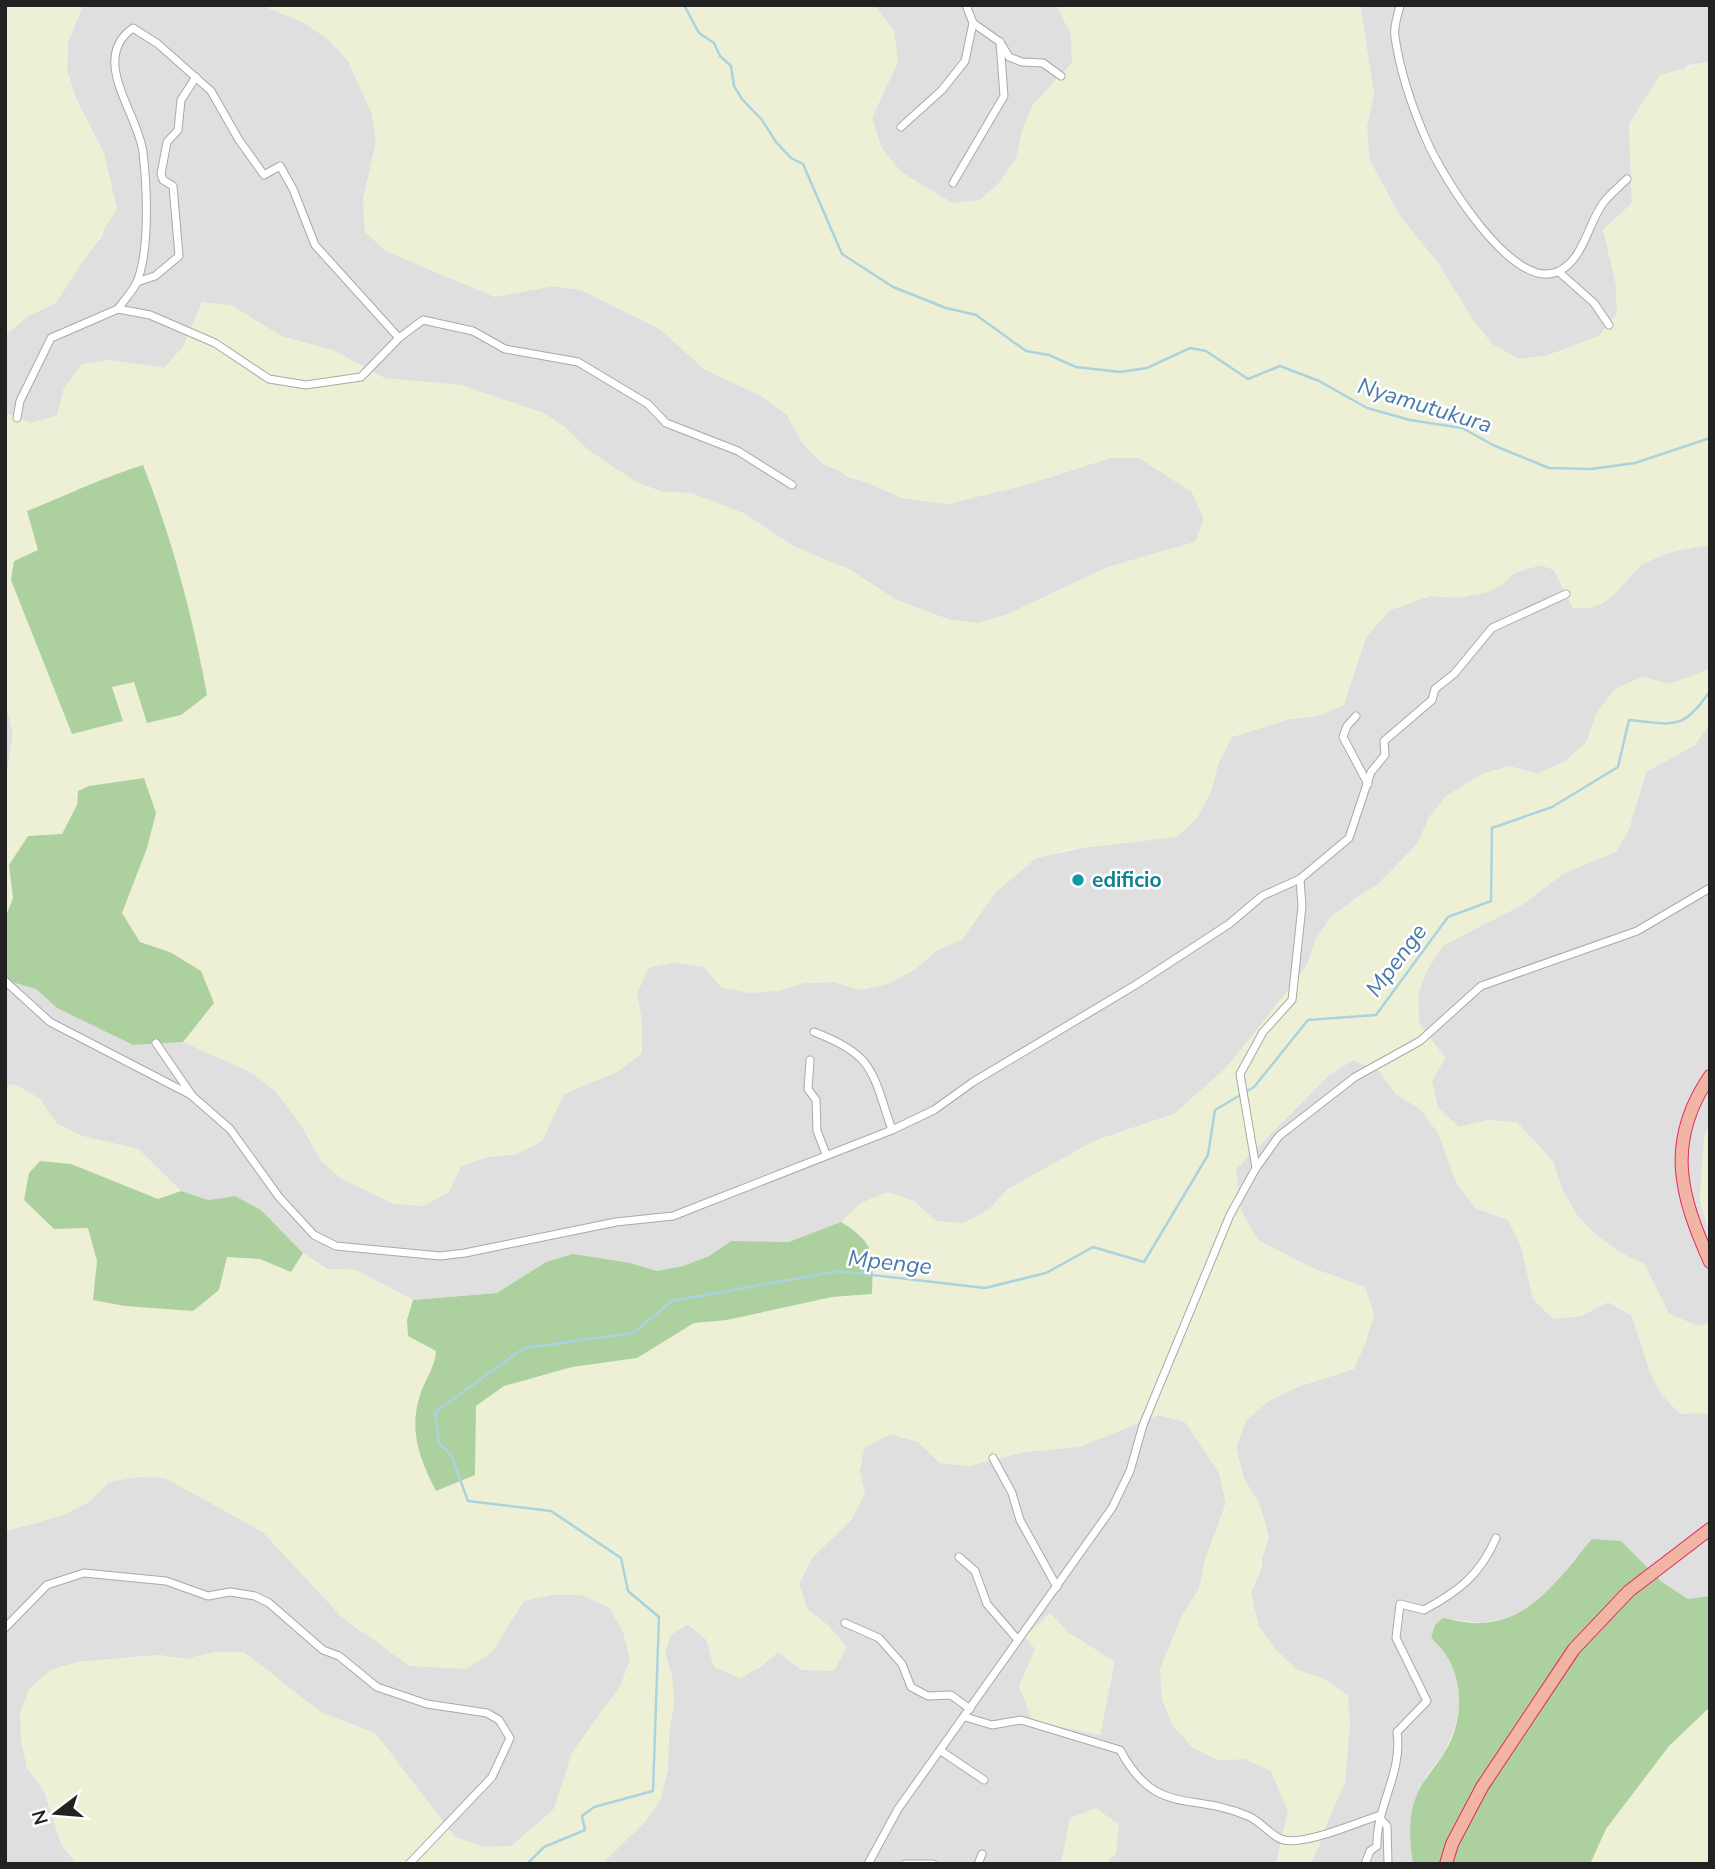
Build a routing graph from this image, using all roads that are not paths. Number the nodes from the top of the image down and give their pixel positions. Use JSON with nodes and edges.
{"nodes":[{"id":1,"x":966,"y":5,"type":"edge"},
{"id":2,"x":1400,"y":5,"type":"edge"},
{"id":3,"x":972,"y":23,"type":"junction"},
{"id":4,"x":1000,"y":42,"type":"junction"},
{"id":5,"x":1061,"y":76,"type":"dead end"},
{"id":6,"x":196,"y":77,"type":"junction"},
{"id":7,"x":901,"y":127,"type":"dead end"},
{"id":8,"x":1627,"y":179,"type":"dead end"},
{"id":9,"x":953,"y":183,"type":"dead end"},
{"id":10,"x":1559,"y":272,"type":"junction"},
{"id":11,"x":137,"y":282,"type":"junction"},
{"id":12,"x":118,"y":309,"type":"junction"},
{"id":13,"x":1609,"y":325,"type":"dead end"},
{"id":14,"x":399,"y":338,"type":"junction"},
{"id":15,"x":18,"y":418,"type":"dead end"},
{"id":16,"x":792,"y":485,"type":"dead end"},
{"id":17,"x":1566,"y":594,"type":"dead end"},
{"id":18,"x":1356,"y":716,"type":"dead end"},
{"id":19,"x":1369,"y":785,"type":"junction"},
{"id":20,"x":1300,"y":878,"type":"junction"},
{"id":21,"x":1710,"y":888,"type":"edge"},
{"id":22,"x":5,"y":981,"type":"edge"},
{"id":23,"x":814,"y":1032,"type":"dead end"},
{"id":24,"x":156,"y":1042,"type":"dead end"},
{"id":25,"x":810,"y":1060,"type":"dead end"},
{"id":26,"x":1710,"y":1076,"type":"edge"},
{"id":27,"x":191,"y":1095,"type":"junction"},
{"id":28,"x":892,"y":1130,"type":"junction"},
{"id":29,"x":826,"y":1154,"type":"junction"},
{"id":30,"x":1256,"y":1168,"type":"junction"},
{"id":31,"x":1710,"y":1262,"type":"edge"},
{"id":32,"x":993,"y":1458,"type":"dead end"},
{"id":33,"x":1710,"y":1529,"type":"edge"},
{"id":34,"x":1496,"y":1538,"type":"dead end"},
{"id":35,"x":959,"y":1557,"type":"dead end"},
{"id":36,"x":1057,"y":1587,"type":"junction"},
{"id":37,"x":845,"y":1623,"type":"dead end"},
{"id":38,"x":5,"y":1628,"type":"edge"},
{"id":39,"x":1018,"y":1640,"type":"junction"},
{"id":40,"x":970,"y":1709,"type":"junction"},
{"id":41,"x":965,"y":1717,"type":"junction"},
{"id":42,"x":942,"y":1751,"type":"junction"},
{"id":43,"x":984,"y":1780,"type":"dead end"},
{"id":44,"x":1378,"y":1816,"type":"junction"},
{"id":45,"x":982,"y":1854,"type":"dead end"},
{"id":46,"x":869,"y":1863,"type":"edge"},
{"id":47,"x":409,"y":1864,"type":"edge"},
{"id":48,"x":905,"y":1864,"type":"edge"},
{"id":49,"x":933,"y":1864,"type":"edge"},
{"id":50,"x":978,"y":1864,"type":"edge"},
{"id":51,"x":1365,"y":1864,"type":"edge"},
{"id":52,"x":1388,"y":1864,"type":"edge"},
{"id":53,"x":1446,"y":1864,"type":"edge"}],
"edges":[{"from":1,"to":3,"type":"street"},
{"from":2,"to":10,"type":"street"},
{"from":3,"to":4,"type":"street"},
{"from":3,"to":7,"type":"street"},
{"from":4,"to":5,"type":"street"},
{"from":4,"to":9,"type":"street"},
{"from":6,"to":11,"type":"street"},
{"from":6,"to":11,"type":"street"},
{"from":6,"to":14,"type":"street"},
{"from":8,"to":10,"type":"street"},
{"from":10,"to":13,"type":"street"},
{"from":11,"to":12,"type":"street"},
{"from":12,"to":14,"type":"street"},
{"from":12,"to":15,"type":"street"},
{"from":14,"to":16,"type":"street"},
{"from":17,"to":19,"type":"street"},
{"from":18,"to":19,"type":"street"},
{"from":19,"to":20,"type":"street"},
{"from":20,"to":28,"type":"street"},
{"from":20,"to":30,"type":"street"},
{"from":21,"to":30,"type":"street"},
{"from":22,"to":27,"type":"street"},
{"from":23,"to":28,"type":"street"},
{"from":24,"to":27,"type":"street"},
{"from":25,"to":29,"type":"street"},
{"from":26,"to":31,"type":"highway"},
{"from":27,"to":29,"type":"street"},
{"from":28,"to":29,"type":"street"},
{"from":30,"to":36,"type":"street"},
{"from":32,"to":36,"type":"street"},
{"from":33,"to":53,"type":"highway"},
{"from":34,"to":44,"type":"street"},
{"from":35,"to":39,"type":"street"},
{"from":36,"to":39,"type":"street"},
{"from":37,"to":40,"type":"street"},
{"from":38,"to":47,"type":"street"},
{"from":39,"to":40,"type":"street"},
{"from":40,"to":41,"type":"street"},
{"from":41,"to":42,"type":"street"},
{"from":41,"to":44,"type":"street"},
{"from":42,"to":43,"type":"street"},
{"from":42,"to":46,"type":"street"},
{"from":44,"to":51,"type":"street"},
{"from":44,"to":52,"type":"street"},
{"from":45,"to":50,"type":"street"},
{"from":48,"to":49,"type":"street"}]}
